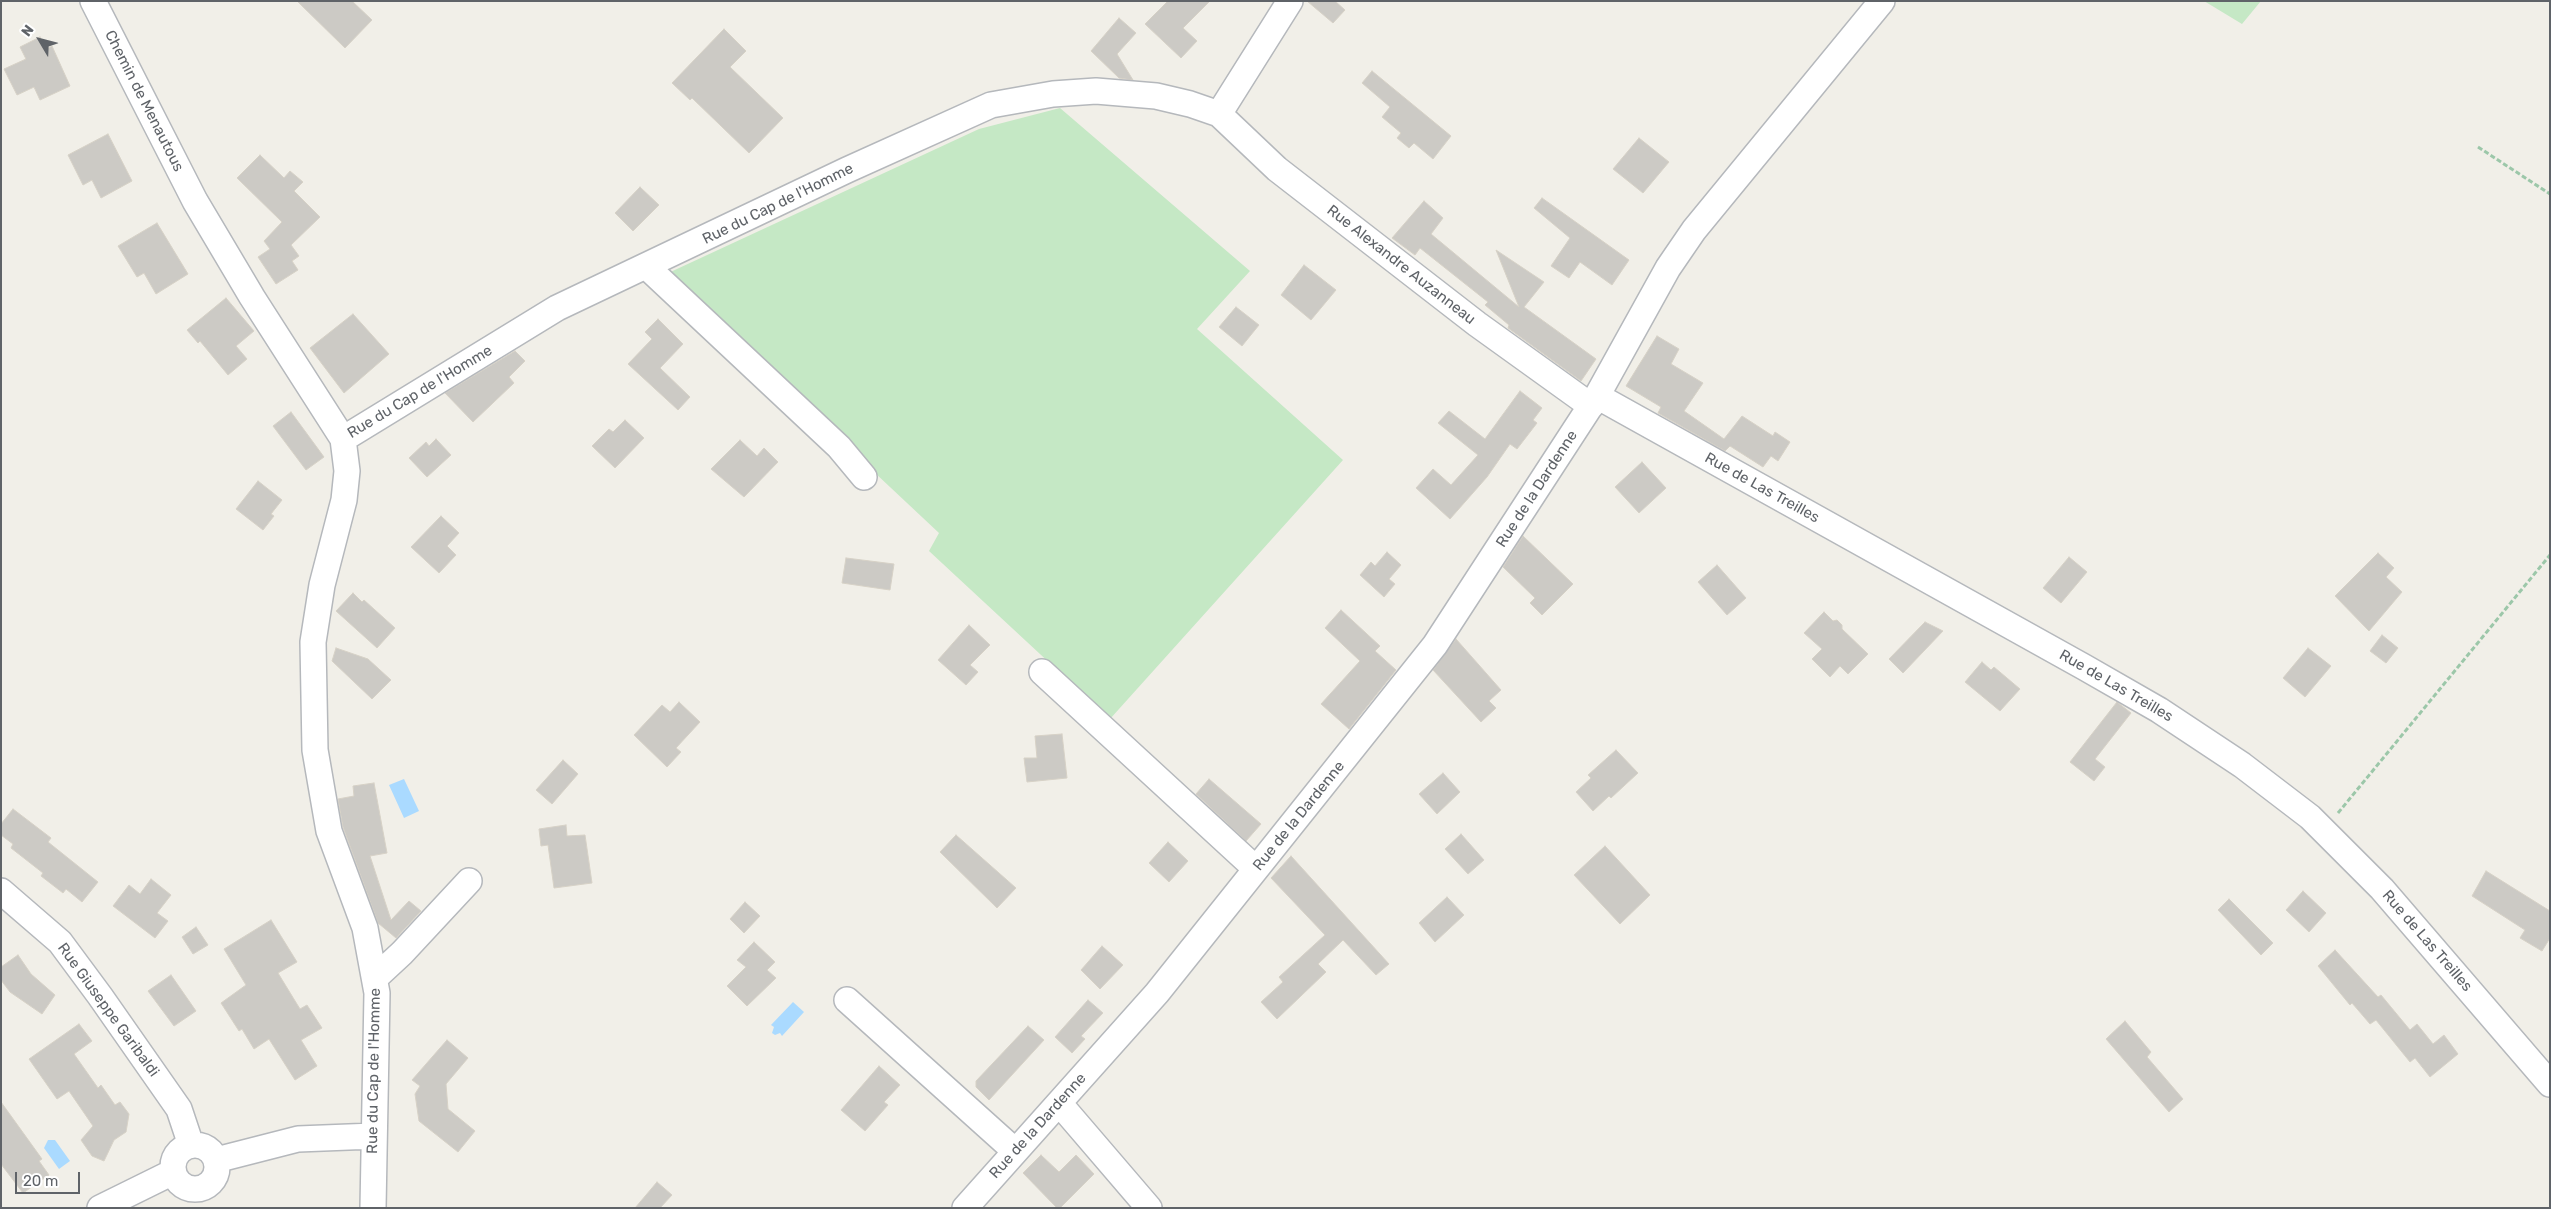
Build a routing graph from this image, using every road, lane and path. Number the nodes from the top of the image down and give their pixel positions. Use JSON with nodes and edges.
{"nodes":[{"id":1,"x":93,"y":1,"type":"edge"},
{"id":2,"x":1290,"y":1,"type":"edge"},
{"id":3,"x":1882,"y":1,"type":"edge"},
{"id":4,"x":1220,"y":114,"type":"junction"},
{"id":5,"x":2478,"y":147,"type":"dead end"},
{"id":6,"x":2550,"y":194,"type":"edge"},
{"id":7,"x":646,"y":267,"type":"junction"},
{"id":8,"x":1594,"y":401,"type":"junction"},
{"id":9,"x":343,"y":439,"type":"junction"},
{"id":10,"x":864,"y":477,"type":"dead end"},
{"id":11,"x":2550,"y":555,"type":"edge"},
{"id":12,"x":1042,"y":672,"type":"dead end"},
{"id":13,"x":2324,"y":831,"type":"junction"},
{"id":14,"x":1256,"y":869,"type":"junction"},
{"id":15,"x":469,"y":881,"type":"dead end"},
{"id":16,"x":1,"y":891,"type":"edge"},
{"id":17,"x":375,"y":978,"type":"junction"},
{"id":18,"x":848,"y":1000,"type":"dead end"},
{"id":19,"x":2550,"y":1084,"type":"edge"},
{"id":20,"x":1059,"y":1103,"type":"junction"},
{"id":21,"x":374,"y":1136,"type":"junction"},
{"id":22,"x":191,"y":1146,"type":"junction"},
{"id":23,"x":1015,"y":1152,"type":"junction"},
{"id":24,"x":216,"y":1160,"type":"junction"},
{"id":25,"x":174,"y":1172,"type":"junction"},
{"id":26,"x":100,"y":1208,"type":"edge"},
{"id":27,"x":373,"y":1208,"type":"edge"},
{"id":28,"x":964,"y":1208,"type":"edge"},
{"id":29,"x":1149,"y":1208,"type":"edge"}],
"edges":[{"from":1,"to":9,"type":"street","name":"Chemin de Menautous"},
{"from":2,"to":4,"type":"street"},
{"from":3,"to":8,"type":"street","name":"Rue de la Dardenne"},
{"from":4,"to":7,"type":"street","name":"Rue du Cap de l'Homme"},
{"from":4,"to":8,"type":"street","name":"Rue Alexandre Auzanneau"},
{"from":5,"to":6,"type":"path"},
{"from":7,"to":9,"type":"street","name":"Rue du Cap de l'Homme"},
{"from":7,"to":10,"type":"street"},
{"from":8,"to":13,"type":"street","name":"Rue de Las Treilles"},
{"from":8,"to":14,"type":"street","name":"Rue de la Dardenne"},
{"from":9,"to":17,"type":"street","name":"Rue du Cap de l'Homme"},
{"from":11,"to":13,"type":"path"},
{"from":12,"to":14,"type":"street"},
{"from":13,"to":19,"type":"street","name":"Rue de Las Treilles"},
{"from":14,"to":20,"type":"street","name":"Rue de la Dardenne"},
{"from":15,"to":17,"type":"street"},
{"from":16,"to":22,"type":"street","name":"Rue Giuseppe Garibaldi"},
{"from":17,"to":21,"type":"street","name":"Rue du Cap de l'Homme"},
{"from":18,"to":23,"type":"street"},
{"from":20,"to":23,"type":"street","name":"Rue de la Dardenne"},
{"from":20,"to":29,"type":"street"},
{"from":21,"to":24,"type":"street"},
{"from":21,"to":27,"type":"street","name":"Rue du Cap de l'Homme"},
{"from":22,"to":24,"type":"street"},
{"from":22,"to":25,"type":"street"},
{"from":23,"to":28,"type":"street","name":"Rue de la Dardenne"},
{"from":24,"to":25,"type":"street"},
{"from":25,"to":26,"type":"street"}]}
